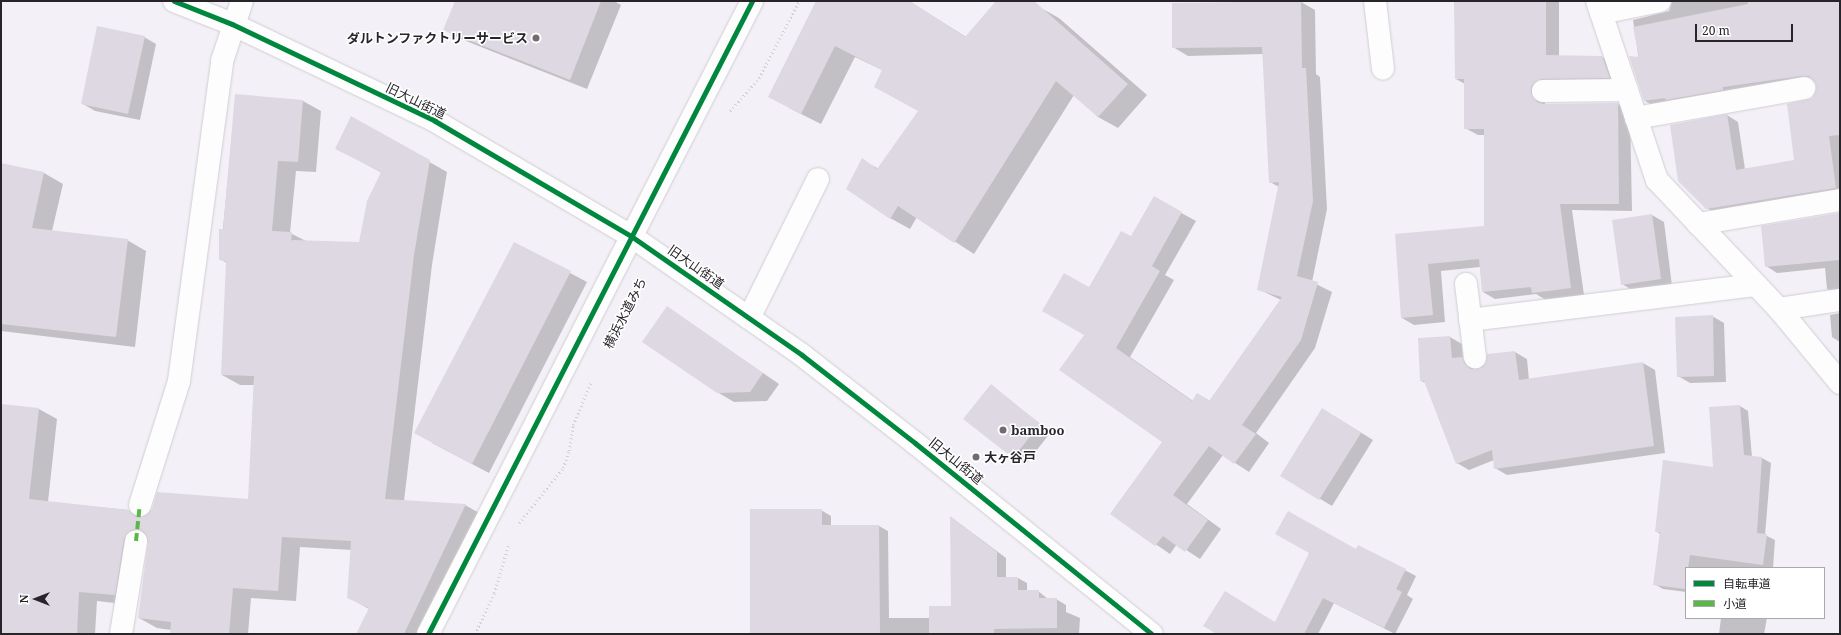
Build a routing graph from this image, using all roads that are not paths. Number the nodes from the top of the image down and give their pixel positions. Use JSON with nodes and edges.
{"nodes":[{"id":1,"x":174,"y":1,"type":"edge"},
{"id":2,"x":242,"y":1,"type":"edge"},
{"id":3,"x":752,"y":1,"type":"edge"},
{"id":4,"x":1375,"y":1,"type":"edge"},
{"id":5,"x":1660,"y":1,"type":"edge"},
{"id":6,"x":1599,"y":7,"type":"edge"},
{"id":7,"x":232,"y":24,"type":"junction"},
{"id":8,"x":1383,"y":69,"type":"dead end"},
{"id":9,"x":1804,"y":88,"type":"dead end"},
{"id":10,"x":1627,"y":90,"type":"junction"},
{"id":11,"x":1543,"y":91,"type":"dead end"},
{"id":12,"x":1636,"y":118,"type":"junction"},
{"id":13,"x":818,"y":179,"type":"dead end"},
{"id":14,"x":1840,"y":200,"type":"edge"},
{"id":15,"x":1698,"y":224,"type":"junction"},
{"id":16,"x":632,"y":236,"type":"junction"},
{"id":17,"x":1466,"y":284,"type":"dead end"},
{"id":18,"x":1754,"y":285,"type":"junction"},
{"id":19,"x":1840,"y":300,"type":"edge"},
{"id":20,"x":1779,"y":309,"type":"junction"},
{"id":21,"x":749,"y":318,"type":"junction"},
{"id":22,"x":1470,"y":320,"type":"junction"},
{"id":23,"x":1475,"y":357,"type":"dead end"},
{"id":24,"x":1840,"y":383,"type":"edge"},
{"id":25,"x":140,"y":505,"type":"dead end"},
{"id":26,"x":136,"y":541,"type":"dead end"},
{"id":27,"x":121,"y":634,"type":"edge"},
{"id":28,"x":428,"y":634,"type":"edge"},
{"id":29,"x":1152,"y":634,"type":"edge"}],
"edges":[{"from":1,"to":7,"type":"street","name":"旧大山街道"},
{"from":2,"to":7,"type":"street"},
{"from":3,"to":16,"type":"street"},
{"from":4,"to":8,"type":"street"},
{"from":5,"to":6,"type":"street"},
{"from":6,"to":10,"type":"street"},
{"from":7,"to":16,"type":"street","name":"旧大山街道"},
{"from":7,"to":25,"type":"street"},
{"from":9,"to":12,"type":"street"},
{"from":10,"to":11,"type":"street"},
{"from":10,"to":12,"type":"street"},
{"from":12,"to":15,"type":"street"},
{"from":13,"to":21,"type":"street"},
{"from":14,"to":15,"type":"street"},
{"from":15,"to":18,"type":"street"},
{"from":16,"to":21,"type":"street","name":"旧大山街道"},
{"from":16,"to":28,"type":"street"},
{"from":17,"to":22,"type":"street"},
{"from":18,"to":20,"type":"street"},
{"from":18,"to":22,"type":"street"},
{"from":19,"to":20,"type":"street"},
{"from":20,"to":24,"type":"street"},
{"from":21,"to":29,"type":"street","name":"旧大山街道"},
{"from":22,"to":23,"type":"street"},
{"from":26,"to":27,"type":"street"}]}
